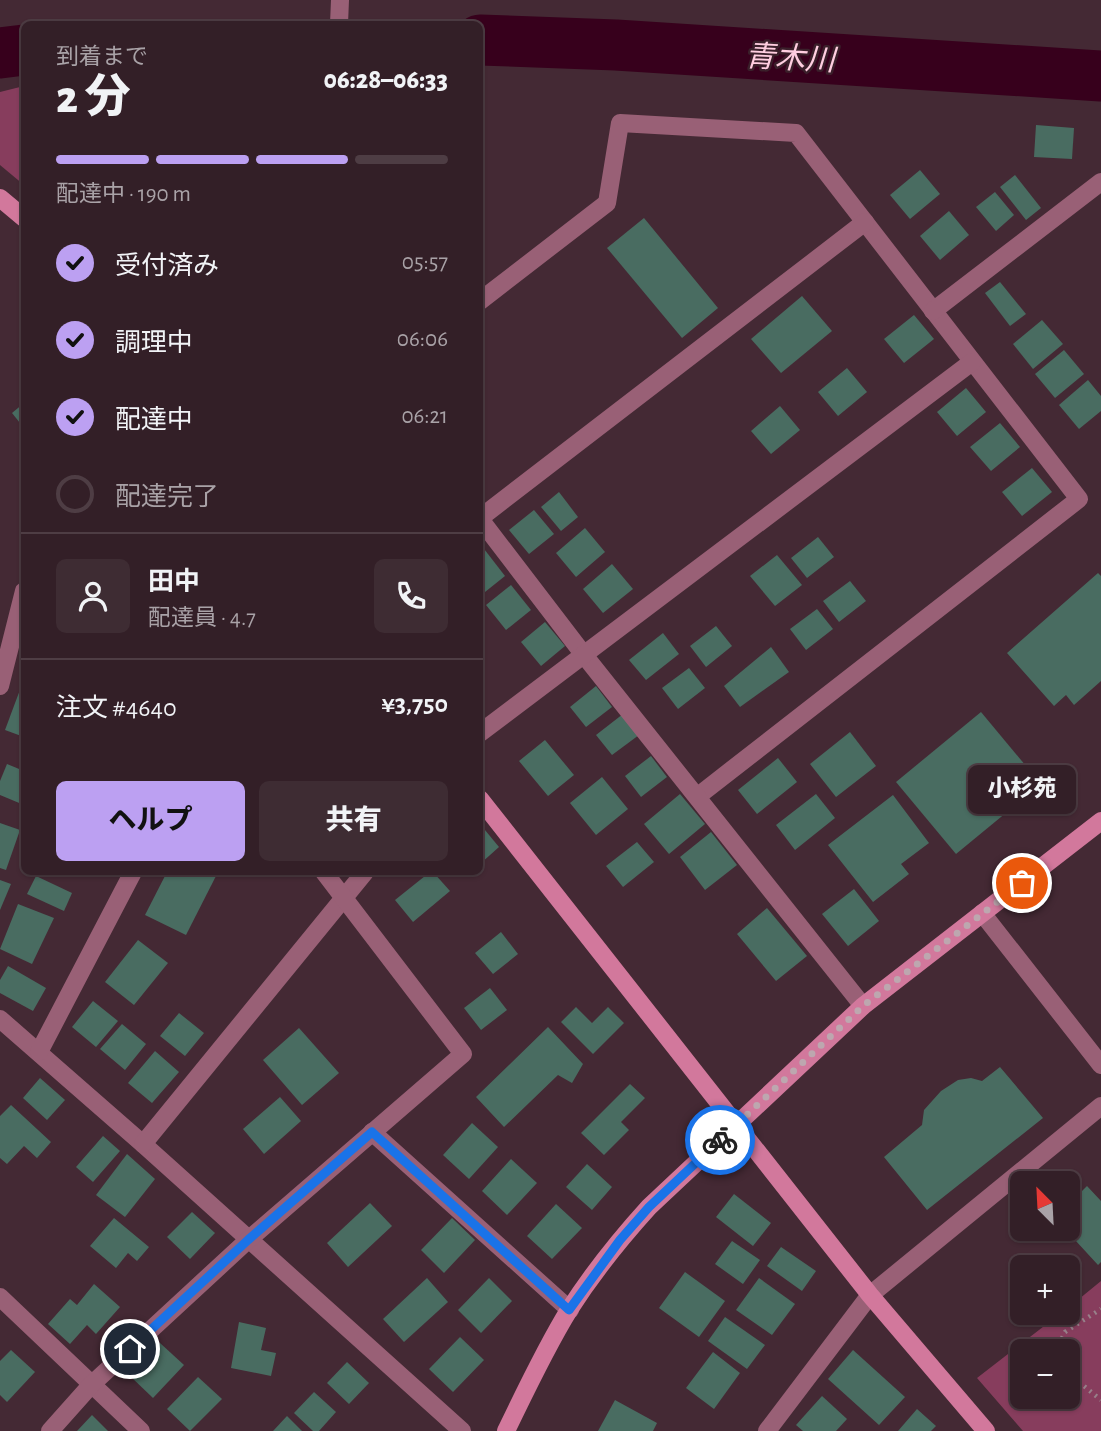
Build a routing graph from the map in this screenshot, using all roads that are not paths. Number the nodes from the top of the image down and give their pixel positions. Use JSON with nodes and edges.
{"nodes":[{"id":1,"x":340,"y":2,"type":"edge"},
{"id":2,"x":339,"y":21,"type":"edge"},
{"id":3,"x":1101,"y":182,"type":"edge"},
{"id":4,"x":0,"y":198,"type":"edge"},
{"id":5,"x":21,"y":216,"type":"edge"},
{"id":6,"x":865,"y":222,"type":"junction"},
{"id":7,"x":483,"y":299,"type":"edge"},
{"id":8,"x":933,"y":311,"type":"junction"},
{"id":9,"x":972,"y":362,"type":"junction"},
{"id":10,"x":483,"y":516,"type":"edge"},
{"id":11,"x":483,"y":522,"type":"edge"},
{"id":12,"x":21,"y":603,"type":"edge"},
{"id":13,"x":584,"y":655,"type":"junction"},
{"id":14,"x":0,"y":686,"type":"edge"},
{"id":15,"x":483,"y":731,"type":"edge"},
{"id":16,"x":698,"y":796,"type":"junction"},
{"id":17,"x":483,"y":803,"type":"edge"},
{"id":18,"x":1101,"y":821,"type":"edge"},
{"id":19,"x":131,"y":875,"type":"edge"},
{"id":20,"x":326,"y":875,"type":"edge"},
{"id":21,"x":363,"y":875,"type":"edge"},
{"id":22,"x":345,"y":898,"type":"junction"},
{"id":23,"x":982,"y":913,"type":"junction"},
{"id":24,"x":863,"y":1006,"type":"junction"},
{"id":25,"x":0,"y":1019,"type":"edge"},
{"id":26,"x":39,"y":1052,"type":"junction"},
{"id":27,"x":1101,"y":1065,"type":"edge"},
{"id":28,"x":1101,"y":1106,"type":"edge"},
{"id":29,"x":736,"y":1125,"type":"junction"},
{"id":30,"x":372,"y":1132,"type":"junction"},
{"id":31,"x":143,"y":1144,"type":"junction"},
{"id":32,"x":248,"y":1240,"type":"junction"},
{"id":33,"x":870,"y":1295,"type":"junction"},
{"id":34,"x":0,"y":1297,"type":"edge"},
{"id":35,"x":569,"y":1310,"type":"junction"},
{"id":36,"x":91,"y":1385,"type":"junction"},
{"id":37,"x":772,"y":1429,"type":"edge"},
{"id":38,"x":50,"y":1431,"type":"edge"},
{"id":39,"x":141,"y":1431,"type":"edge"},
{"id":40,"x":462,"y":1431,"type":"edge"},
{"id":41,"x":506,"y":1431,"type":"edge"},
{"id":42,"x":986,"y":1431,"type":"edge"}],
"edges":[{"from":1,"to":2,"type":"street"},
{"from":3,"to":8,"type":"street"},
{"from":4,"to":5,"type":"street"},
{"from":6,"to":7,"type":"street"},
{"from":6,"to":8,"type":"street"},
{"from":6,"to":10,"type":"street"},
{"from":8,"to":9,"type":"street"},
{"from":9,"to":13,"type":"street"},
{"from":9,"to":16,"type":"street"},
{"from":11,"to":13,"type":"street"},
{"from":12,"to":14,"type":"street"},
{"from":13,"to":15,"type":"street"},
{"from":13,"to":16,"type":"street"},
{"from":16,"to":24,"type":"street"},
{"from":17,"to":29,"type":"street"},
{"from":18,"to":23,"type":"street"},
{"from":19,"to":26,"type":"street"},
{"from":20,"to":22,"type":"street"},
{"from":21,"to":22,"type":"street"},
{"from":22,"to":30,"type":"street"},
{"from":22,"to":31,"type":"street"},
{"from":23,"to":24,"type":"street"},
{"from":23,"to":27,"type":"street"},
{"from":24,"to":29,"type":"street"},
{"from":25,"to":26,"type":"street"},
{"from":26,"to":31,"type":"street"},
{"from":28,"to":33,"type":"street"},
{"from":29,"to":33,"type":"street"},
{"from":29,"to":35,"type":"street"},
{"from":30,"to":32,"type":"street"},
{"from":30,"to":35,"type":"street"},
{"from":31,"to":32,"type":"street"},
{"from":32,"to":36,"type":"street"},
{"from":32,"to":40,"type":"street"},
{"from":33,"to":37,"type":"street"},
{"from":33,"to":42,"type":"street"},
{"from":34,"to":36,"type":"street"},
{"from":35,"to":41,"type":"street"},
{"from":36,"to":38,"type":"street"},
{"from":36,"to":39,"type":"street"}]}
